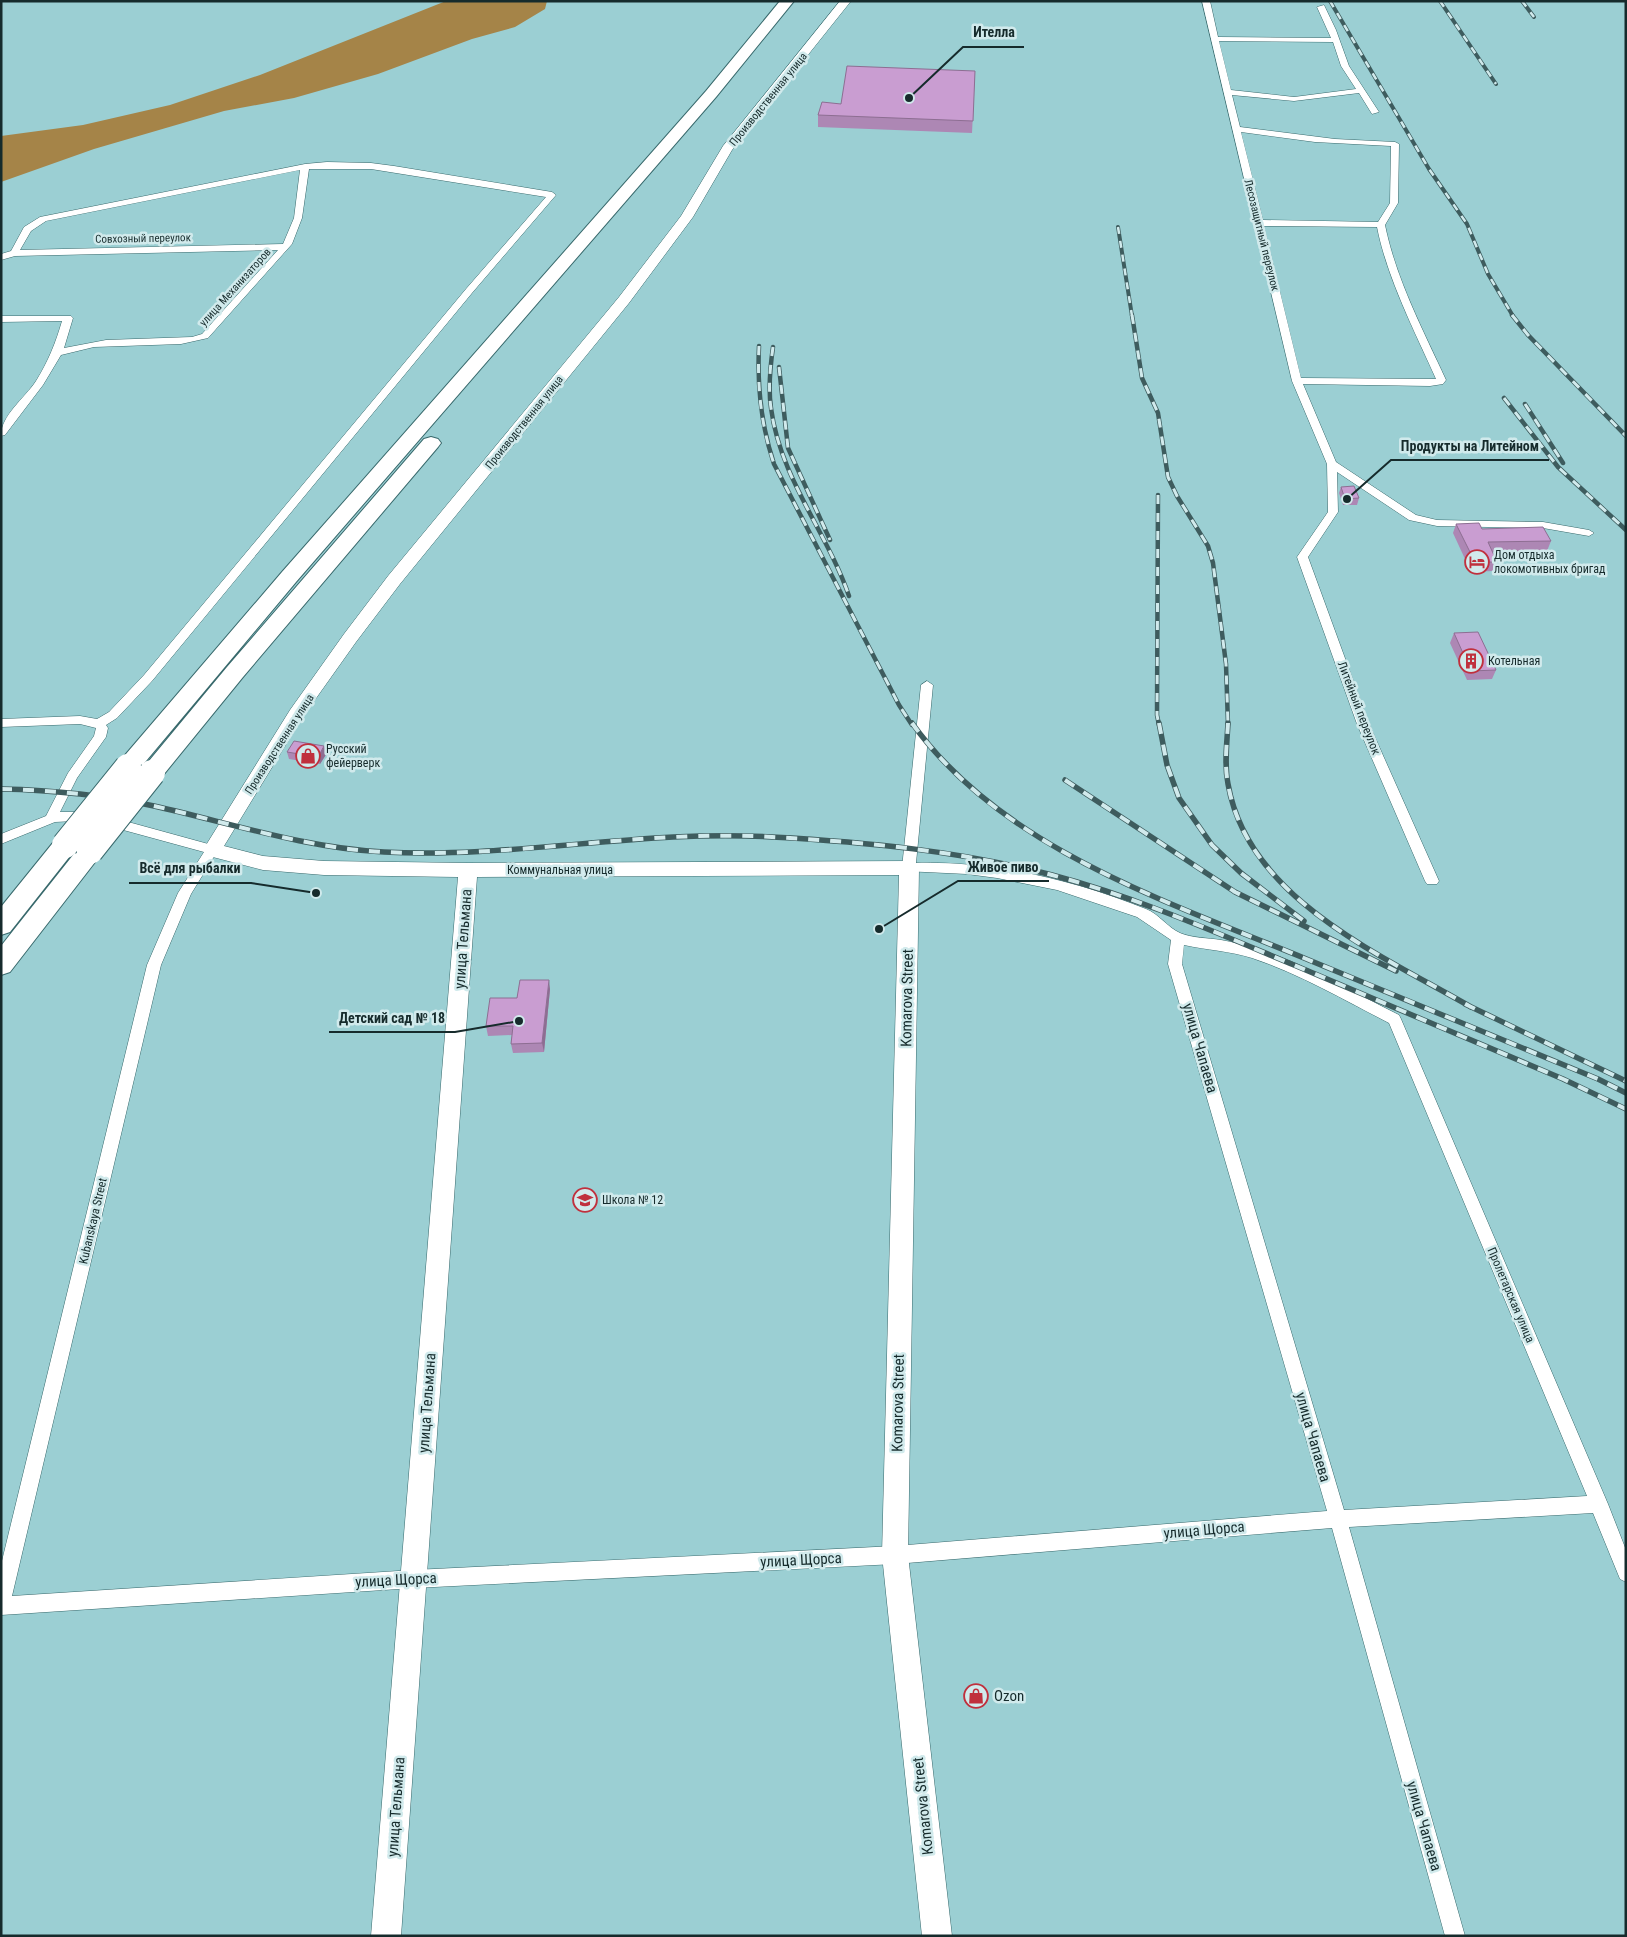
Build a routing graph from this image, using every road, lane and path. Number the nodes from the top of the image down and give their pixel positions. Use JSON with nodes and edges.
{"nodes":[{"id":1,"x":787,"y":1,"type":"edge"},
{"id":2,"x":801,"y":1,"type":"edge"},
{"id":3,"x":846,"y":1,"type":"edge"},
{"id":4,"x":1206,"y":1,"type":"edge"},
{"id":5,"x":1321,"y":7,"type":"dead end"},
{"id":6,"x":1215,"y":39,"type":"junction"},
{"id":7,"x":1335,"y":40,"type":"junction"},
{"id":8,"x":1360,"y":91,"type":"junction"},
{"id":9,"x":1227,"y":92,"type":"junction"},
{"id":10,"x":1375,"y":112,"type":"dead end"},
{"id":11,"x":1236,"y":129,"type":"junction"},
{"id":12,"x":305,"y":167,"type":"junction"},
{"id":13,"x":1259,"y":223,"type":"junction"},
{"id":14,"x":1381,"y":226,"type":"junction"},
{"id":15,"x":286,"y":247,"type":"junction"},
{"id":16,"x":14,"y":253,"type":"junction"},
{"id":17,"x":1,"y":257,"type":"edge"},
{"id":18,"x":1,"y":319,"type":"edge"},
{"id":19,"x":57,"y":353,"type":"junction"},
{"id":20,"x":1296,"y":381,"type":"junction"},
{"id":21,"x":474,"y":392,"type":"dead end"},
{"id":22,"x":441,"y":430,"type":"dead end"},
{"id":23,"x":1,"y":433,"type":"edge"},
{"id":24,"x":1332,"y":464,"type":"junction"},
{"id":25,"x":1589,"y":533,"type":"dead end"},
{"id":26,"x":1318,"y":535,"type":"joint"},
{"id":27,"x":927,"y":686,"type":"dead end"},
{"id":28,"x":1,"y":723,"type":"edge"},
{"id":29,"x":99,"y":724,"type":"junction"},
{"id":30,"x":51,"y":818,"type":"junction"},
{"id":31,"x":1,"y":839,"type":"edge"},
{"id":32,"x":212,"y":850,"type":"junction"},
{"id":33,"x":909,"y":868,"type":"junction"},
{"id":34,"x":468,"y":870,"type":"junction"},
{"id":35,"x":1432,"y":881,"type":"dead end"},
{"id":36,"x":1,"y":925,"type":"edge"},
{"id":37,"x":1178,"y":938,"type":"junction"},
{"id":38,"x":1,"y":965,"type":"edge"},
{"id":39,"x":1599,"y":1504,"type":"junction"},
{"id":40,"x":1338,"y":1519,"type":"junction"},
{"id":41,"x":895,"y":1555,"type":"junction"},
{"id":42,"x":1626,"y":1574,"type":"edge"},
{"id":43,"x":414,"y":1579,"type":"junction"},
{"id":44,"x":1,"y":1604,"type":"edge"},
{"id":45,"x":386,"y":1936,"type":"edge"},
{"id":46,"x":937,"y":1936,"type":"edge"},
{"id":47,"x":1455,"y":1936,"type":"edge"}],
"edges":[{"from":1,"to":36,"type":"highway","bridge":true},
{"from":2,"to":21,"type":"highway"},
{"from":3,"to":32,"type":"street","name":"Производственная улица"},
{"from":4,"to":6,"type":"street","name":"Лесозащитный переулок"},
{"from":5,"to":7,"type":"street"},
{"from":6,"to":7,"type":"street"},
{"from":6,"to":9,"type":"street","name":"Лесозащитный переулок"},
{"from":7,"to":8,"type":"street"},
{"from":8,"to":9,"type":"street"},
{"from":8,"to":10,"type":"street"},
{"from":9,"to":11,"type":"street","name":"Лесозащитный переулок"},
{"from":11,"to":13,"type":"street","name":"Лесозащитный переулок"},
{"from":11,"to":14,"type":"street"},
{"from":12,"to":15,"type":"street","name":"улица Механизаторов"},
{"from":12,"to":16,"type":"street"},
{"from":12,"to":29,"type":"street"},
{"from":13,"to":14,"type":"street"},
{"from":13,"to":20,"type":"street","name":"Лесозащитный переулок"},
{"from":14,"to":20,"type":"street"},
{"from":15,"to":16,"type":"street","name":"Совхозный переулок"},
{"from":15,"to":19,"type":"street","name":"улица Механизаторов"},
{"from":16,"to":17,"type":"street","name":"Совхозный переулок"},
{"from":18,"to":19,"type":"street"},
{"from":19,"to":23,"type":"street"},
{"from":20,"to":24,"type":"street","name":"Лесозащитный переулок"},
{"from":22,"to":38,"type":"highway","bridge":true},
{"from":24,"to":25,"type":"street"},
{"from":24,"to":26,"type":"street","name":"Лесозащитный переулок"},
{"from":26,"to":35,"type":"street","name":"Литейный переулок"},
{"from":27,"to":33,"type":"street"},
{"from":28,"to":29,"type":"street"},
{"from":29,"to":30,"type":"street"},
{"from":30,"to":31,"type":"street"},
{"from":30,"to":32,"type":"street"},
{"from":32,"to":34,"type":"street","name":"Коммунальная улица"},
{"from":32,"to":44,"type":"street","name":"Kubanskaya Street"},
{"from":33,"to":34,"type":"street","name":"Коммунальная улица"},
{"from":33,"to":37,"type":"street"},
{"from":33,"to":41,"type":"street","name":"Komarova Street"},
{"from":34,"to":43,"type":"street","name":"улица Тельмана"},
{"from":37,"to":39,"type":"street","name":"Пролетарская улица"},
{"from":37,"to":40,"type":"street","name":"улица Чапаева"},
{"from":39,"to":40,"type":"street","name":"улица Щорса"},
{"from":39,"to":42,"type":"street","name":"Пролетарская улица"},
{"from":40,"to":41,"type":"street","name":"улица Щорса"},
{"from":40,"to":47,"type":"street","name":"улица Чапаева"},
{"from":41,"to":43,"type":"street","name":"улица Щорса"},
{"from":41,"to":46,"type":"street","name":"Komarova Street"},
{"from":43,"to":44,"type":"street","name":"улица Щорса"},
{"from":43,"to":45,"type":"street","name":"улица Тельмана"}]}
